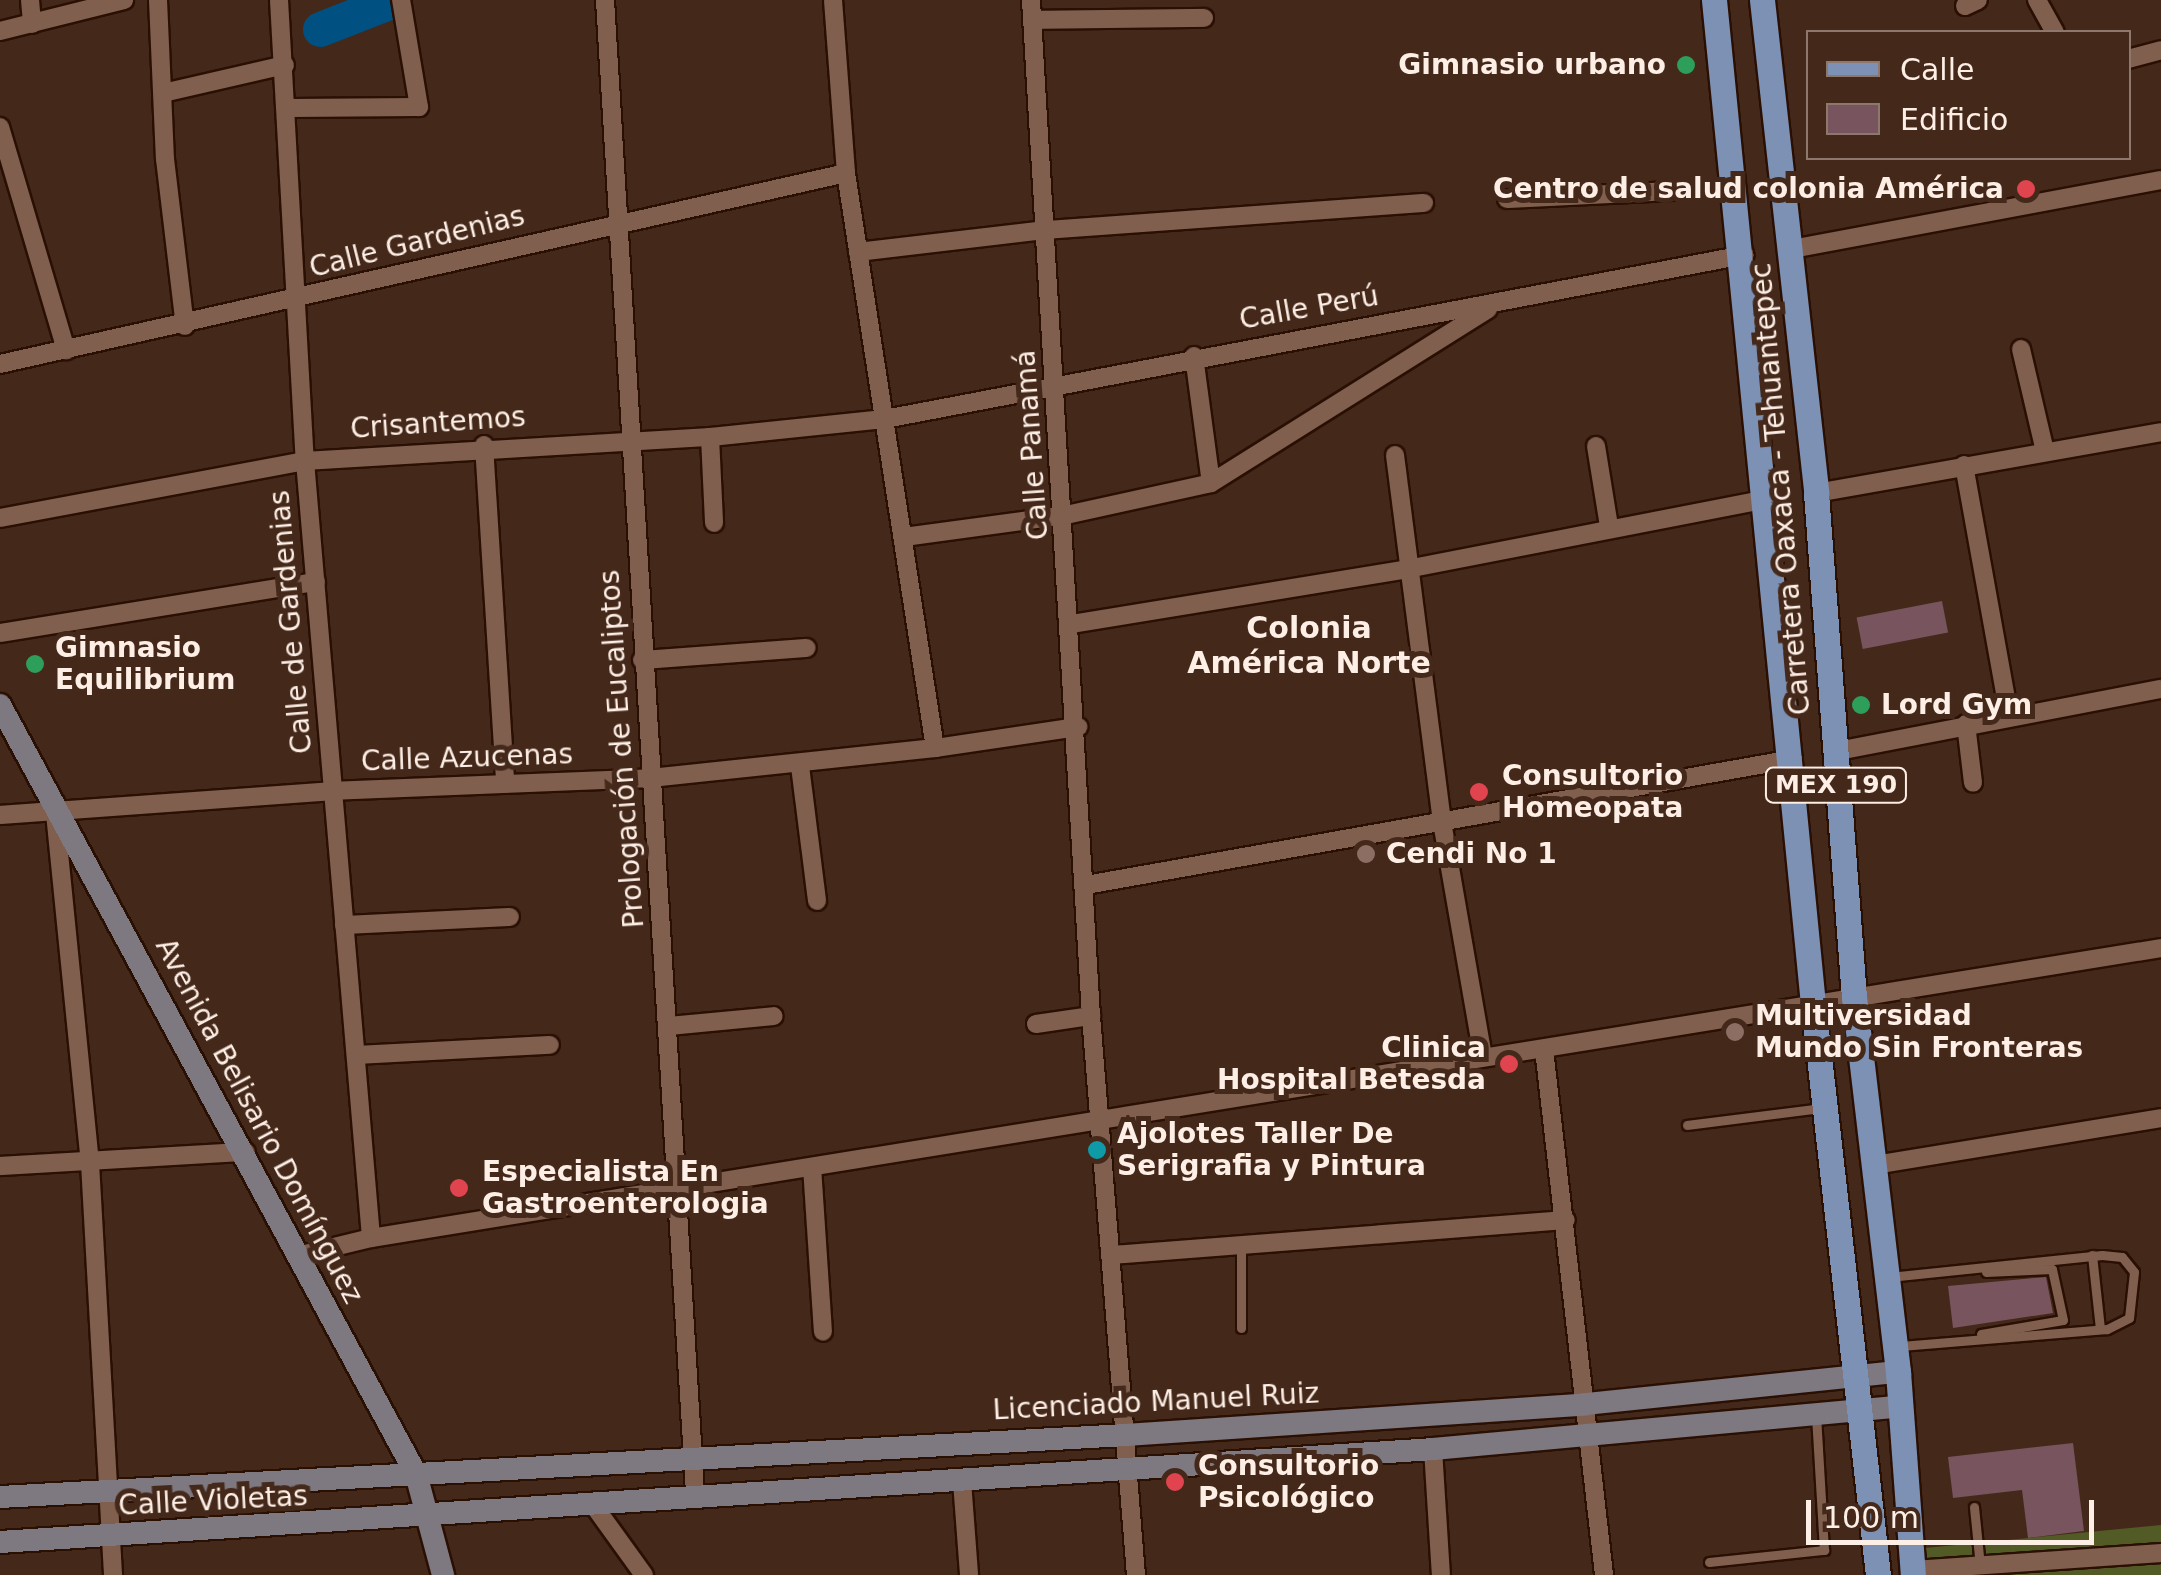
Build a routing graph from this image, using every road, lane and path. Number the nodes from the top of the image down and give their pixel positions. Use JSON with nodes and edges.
{"nodes":[{"id":1,"x":30,"y":0,"type":"edge"},
{"id":2,"x":124,"y":0,"type":"edge"},
{"id":3,"x":158,"y":0,"type":"edge"},
{"id":4,"x":279,"y":0,"type":"edge"},
{"id":5,"x":605,"y":0,"type":"edge"},
{"id":6,"x":833,"y":0,"type":"edge"},
{"id":7,"x":1031,"y":0,"type":"edge"},
{"id":8,"x":1714,"y":0,"type":"edge"},
{"id":9,"x":1762,"y":0,"type":"edge"},
{"id":10,"x":2037,"y":0,"type":"edge"},
{"id":11,"x":402,"y":9,"type":"edge"},
{"id":12,"x":1204,"y":18,"type":"dead end"},
{"id":13,"x":1032,"y":20,"type":"junction"},
{"id":14,"x":32,"y":24,"type":"junction"},
{"id":15,"x":2053,"y":30,"type":"edge"},
{"id":16,"x":0,"y":32,"type":"edge"},
{"id":17,"x":2161,"y":50,"type":"edge"},
{"id":18,"x":2131,"y":58,"type":"edge"},
{"id":19,"x":286,"y":65,"type":"junction"},
{"id":20,"x":162,"y":94,"type":"junction"},
{"id":21,"x":289,"y":108,"type":"junction"},
{"id":22,"x":0,"y":128,"type":"edge"},
{"id":23,"x":846,"y":173,"type":"junction"},
{"id":24,"x":2161,"y":180,"type":"edge"},
{"id":25,"x":1734,"y":188,"type":"junction"},
{"id":26,"x":1507,"y":199,"type":"dead end"},
{"id":27,"x":1424,"y":203,"type":"dead end"},
{"id":28,"x":616,"y":221,"type":"junction"},
{"id":29,"x":1046,"y":230,"type":"junction"},
{"id":30,"x":1792,"y":249,"type":"junction"},
{"id":31,"x":858,"y":252,"type":"junction"},
{"id":32,"x":1744,"y":255,"type":"junction"},
{"id":33,"x":298,"y":299,"type":"junction"},
{"id":34,"x":1498,"y":303,"type":"junction"},
{"id":35,"x":185,"y":326,"type":"junction"},
{"id":36,"x":2021,"y":349,"type":"dead end"},
{"id":37,"x":66,"y":350,"type":"junction"},
{"id":38,"x":1194,"y":356,"type":"junction"},
{"id":39,"x":0,"y":364,"type":"edge"},
{"id":40,"x":1054,"y":382,"type":"junction"},
{"id":41,"x":885,"y":420,"type":"junction"},
{"id":42,"x":2161,"y":432,"type":"edge"},
{"id":43,"x":710,"y":437,"type":"junction"},
{"id":44,"x":632,"y":440,"type":"junction"},
{"id":45,"x":484,"y":446,"type":"junction"},
{"id":46,"x":1596,"y":446,"type":"dead end"},
{"id":47,"x":2045,"y":451,"type":"junction"},
{"id":48,"x":1395,"y":455,"type":"dead end"},
{"id":49,"x":305,"y":460,"type":"junction"},
{"id":50,"x":1964,"y":465,"type":"junction"},
{"id":51,"x":1212,"y":483,"type":"junction"},
{"id":52,"x":1816,"y":494,"type":"junction"},
{"id":53,"x":1768,"y":499,"type":"junction"},
{"id":54,"x":1066,"y":515,"type":"junction"},
{"id":55,"x":0,"y":518,"type":"edge"},
{"id":56,"x":714,"y":523,"type":"dead end"},
{"id":57,"x":1609,"y":526,"type":"junction"},
{"id":58,"x":904,"y":536,"type":"junction"},
{"id":59,"x":1407,"y":569,"type":"junction"},
{"id":60,"x":316,"y":582,"type":"junction"},
{"id":61,"x":1072,"y":624,"type":"junction"},
{"id":62,"x":0,"y":633,"type":"edge"},
{"id":63,"x":807,"y":648,"type":"dead end"},
{"id":64,"x":642,"y":660,"type":"junction"},
{"id":65,"x":2161,"y":689,"type":"edge"},
{"id":66,"x":0,"y":705,"type":"edge"},
{"id":67,"x":2009,"y":715,"type":"junction"},
{"id":68,"x":1966,"y":724,"type":"junction"},
{"id":69,"x":1078,"y":727,"type":"junction"},
{"id":70,"x":935,"y":748,"type":"junction"},
{"id":71,"x":1833,"y":752,"type":"junction"},
{"id":72,"x":1793,"y":759,"type":"junction"},
{"id":73,"x":800,"y":766,"type":"junction"},
{"id":74,"x":650,"y":778,"type":"junction"},
{"id":75,"x":1973,"y":782,"type":"dead end"},
{"id":76,"x":504,"y":783,"type":"junction"},
{"id":77,"x":332,"y":790,"type":"junction"},
{"id":78,"x":55,"y":812,"type":"junction"},
{"id":79,"x":0,"y":815,"type":"edge"},
{"id":80,"x":1442,"y":822,"type":"junction"},
{"id":81,"x":1086,"y":886,"type":"junction"},
{"id":82,"x":817,"y":901,"type":"dead end"},
{"id":83,"x":510,"y":916,"type":"dead end"},
{"id":84,"x":344,"y":925,"type":"junction"},
{"id":85,"x":2161,"y":948,"type":"edge"},
{"id":86,"x":1854,"y":997,"type":"junction"},
{"id":87,"x":1812,"y":1004,"type":"junction"},
{"id":88,"x":774,"y":1016,"type":"dead end"},
{"id":89,"x":1090,"y":1016,"type":"junction"},
{"id":90,"x":1036,"y":1024,"type":"dead end"},
{"id":91,"x":669,"y":1026,"type":"junction"},
{"id":92,"x":550,"y":1045,"type":"dead end"},
{"id":93,"x":1544,"y":1049,"type":"junction"},
{"id":94,"x":356,"y":1055,"type":"junction"},
{"id":95,"x":1483,"y":1056,"type":"junction"},
{"id":96,"x":1825,"y":1108,"type":"junction"},
{"id":97,"x":2161,"y":1118,"type":"edge"},
{"id":98,"x":1098,"y":1120,"type":"junction"},
{"id":99,"x":1687,"y":1125,"type":"dead end"},
{"id":100,"x":246,"y":1152,"type":"junction"},
{"id":101,"x":90,"y":1163,"type":"junction"},
{"id":102,"x":0,"y":1166,"type":"edge"},
{"id":103,"x":1875,"y":1166,"type":"junction"},
{"id":104,"x":812,"y":1167,"type":"junction"},
{"id":105,"x":673,"y":1190,"type":"junction"},
{"id":106,"x":1566,"y":1220,"type":"junction"},
{"id":107,"x":371,"y":1238,"type":"junction"},
{"id":108,"x":1241,"y":1246,"type":"junction"},
{"id":109,"x":2092,"y":1255,"type":"junction"},
{"id":110,"x":297,"y":1256,"type":"junction"},
{"id":111,"x":1111,"y":1256,"type":"junction"},
{"id":112,"x":1968,"y":1268,"type":"junction"},
{"id":113,"x":1887,"y":1277,"type":"junction"},
{"id":114,"x":1242,"y":1328,"type":"dead end"},
{"id":115,"x":2100,"y":1330,"type":"junction"},
{"id":116,"x":822,"y":1332,"type":"dead end"},
{"id":117,"x":1964,"y":1341,"type":"junction"},
{"id":118,"x":1897,"y":1359,"type":"junction"},
{"id":119,"x":1856,"y":1376,"type":"junction"},
{"id":120,"x":1586,"y":1404,"type":"junction"},
{"id":121,"x":1902,"y":1406,"type":"junction"},
{"id":122,"x":1859,"y":1409,"type":"junction"},
{"id":123,"x":1816,"y":1413,"type":"junction"},
{"id":124,"x":1126,"y":1435,"type":"junction"},
{"id":125,"x":1589,"y":1435,"type":"junction"},
{"id":126,"x":1433,"y":1449,"type":"junction"},
{"id":127,"x":691,"y":1458,"type":"junction"},
{"id":128,"x":1127,"y":1469,"type":"junction"},
{"id":129,"x":416,"y":1474,"type":"junction"},
{"id":130,"x":962,"y":1481,"type":"junction"},
{"id":131,"x":106,"y":1491,"type":"junction"},
{"id":132,"x":695,"y":1494,"type":"junction"},
{"id":133,"x":0,"y":1497,"type":"edge"},
{"id":134,"x":592,"y":1503,"type":"junction"},
{"id":135,"x":1974,"y":1507,"type":"dead end"},
{"id":136,"x":430,"y":1518,"type":"junction"},
{"id":137,"x":1874,"y":1531,"type":"junction"},
{"id":138,"x":110,"y":1537,"type":"junction"},
{"id":139,"x":0,"y":1542,"type":"edge"},
{"id":140,"x":2161,"y":1552,"type":"edge"},
{"id":141,"x":1709,"y":1562,"type":"dead end"},
{"id":142,"x":1980,"y":1568,"type":"junction"},
{"id":143,"x":1906,"y":1573,"type":"edge"},
{"id":144,"x":113,"y":1575,"type":"edge"},
{"id":145,"x":443,"y":1575,"type":"edge"},
{"id":146,"x":644,"y":1575,"type":"edge"},
{"id":147,"x":969,"y":1575,"type":"edge"},
{"id":148,"x":1136,"y":1575,"type":"edge"},
{"id":149,"x":1441,"y":1575,"type":"edge"},
{"id":150,"x":1604,"y":1575,"type":"edge"},
{"id":151,"x":1878,"y":1575,"type":"edge"}],
"edges":[{"from":1,"to":14,"type":"street"},
{"from":2,"to":14,"type":"street"},
{"from":3,"to":20,"type":"street"},
{"from":4,"to":19,"type":"street","name":"Calle de Gardenias"},
{"from":5,"to":28,"type":"street","name":"Prologación de Eucaliptos"},
{"from":6,"to":23,"type":"street"},
{"from":7,"to":13,"type":"street","name":"Calle Panamá"},
{"from":8,"to":25,"type":"main road","name":"Carretera Oaxaca - Tehuantepec","number":"MEX 190"},
{"from":9,"to":30,"type":"main road","name":"Carretera Oaxaca - Tehuantepec","number":"MEX 190"},
{"from":10,"to":15,"type":"street"},
{"from":11,"to":21,"type":"street"},
{"from":12,"to":13,"type":"street"},
{"from":13,"to":29,"type":"street","name":"Calle Panamá"},
{"from":14,"to":16,"type":"street"},
{"from":17,"to":18,"type":"street"},
{"from":19,"to":20,"type":"street"},
{"from":19,"to":21,"type":"street","name":"Calle de Gardenias"},
{"from":20,"to":35,"type":"street"},
{"from":21,"to":33,"type":"street","name":"Calle de Gardenias"},
{"from":22,"to":37,"type":"street"},
{"from":23,"to":28,"type":"street","name":"Calle Gardenias"},
{"from":23,"to":31,"type":"street"},
{"from":24,"to":30,"type":"street"},
{"from":25,"to":26,"type":"street"},
{"from":25,"to":32,"type":"main road","name":"Carretera Oaxaca - Tehuantepec","number":"MEX 190"},
{"from":27,"to":29,"type":"street"},
{"from":28,"to":33,"type":"street","name":"Calle Gardenias"},
{"from":28,"to":44,"type":"street","name":"Prologación de Eucaliptos"},
{"from":29,"to":31,"type":"street"},
{"from":29,"to":40,"type":"street","name":"Calle Panamá"},
{"from":30,"to":52,"type":"main road","name":"Carretera Oaxaca - Tehuantepec","number":"MEX 190"},
{"from":31,"to":41,"type":"street"},
{"from":32,"to":34,"type":"street","name":"Calle Perú"},
{"from":32,"to":53,"type":"main road","name":"Carretera Oaxaca - Tehuantepec","number":"MEX 190"},
{"from":33,"to":35,"type":"street","name":"Calle Gardenias"},
{"from":33,"to":49,"type":"street","name":"Calle de Gardenias"},
{"from":34,"to":38,"type":"street","name":"Calle Perú"},
{"from":34,"to":51,"type":"street"},
{"from":35,"to":37,"type":"street","name":"Calle Gardenias"},
{"from":36,"to":47,"type":"street"},
{"from":37,"to":39,"type":"street","name":"Calle Gardenias"},
{"from":38,"to":40,"type":"street","name":"Calle Perú"},
{"from":38,"to":51,"type":"street"},
{"from":40,"to":41,"type":"street","name":"Calle Perú"},
{"from":40,"to":54,"type":"street","name":"Calle Panamá"},
{"from":41,"to":43,"type":"street","name":"Crisantemos"},
{"from":41,"to":58,"type":"street"},
{"from":42,"to":47,"type":"street"},
{"from":43,"to":44,"type":"street","name":"Crisantemos"},
{"from":43,"to":56,"type":"street"},
{"from":44,"to":45,"type":"street","name":"Crisantemos"},
{"from":44,"to":64,"type":"street","name":"Prologación de Eucaliptos"},
{"from":45,"to":49,"type":"street","name":"Crisantemos"},
{"from":45,"to":76,"type":"street"},
{"from":46,"to":57,"type":"street"},
{"from":47,"to":50,"type":"street"},
{"from":48,"to":59,"type":"street"},
{"from":49,"to":55,"type":"street","name":"Crisantemos"},
{"from":49,"to":60,"type":"street","name":"Calle de Gardenias"},
{"from":50,"to":52,"type":"street"},
{"from":50,"to":67,"type":"street"},
{"from":51,"to":54,"type":"street"},
{"from":52,"to":71,"type":"main road","name":"Carretera Oaxaca - Tehuantepec","number":"MEX 190"},
{"from":53,"to":57,"type":"street"},
{"from":53,"to":72,"type":"main road","name":"Carretera Oaxaca - Tehuantepec","number":"MEX 190"},
{"from":54,"to":58,"type":"street"},
{"from":54,"to":61,"type":"street","name":"Calle Panamá"},
{"from":57,"to":59,"type":"street"},
{"from":58,"to":70,"type":"street"},
{"from":59,"to":61,"type":"street"},
{"from":59,"to":80,"type":"street"},
{"from":60,"to":62,"type":"street"},
{"from":60,"to":77,"type":"street","name":"Calle de Gardenias"},
{"from":61,"to":69,"type":"street","name":"Calle Panamá"},
{"from":63,"to":64,"type":"street"},
{"from":64,"to":74,"type":"street","name":"Prologación de Eucaliptos"},
{"from":65,"to":67,"type":"street"},
{"from":66,"to":78,"type":"street","name":"Avenida Belisario Domínguez"},
{"from":67,"to":68,"type":"street"},
{"from":68,"to":71,"type":"street"},
{"from":68,"to":75,"type":"street"},
{"from":69,"to":70,"type":"street","name":"Calle Azucenas"},
{"from":69,"to":81,"type":"street","name":"Calle Panamá"},
{"from":70,"to":73,"type":"street","name":"Calle Azucenas"},
{"from":71,"to":86,"type":"main road","name":"Carretera Oaxaca - Tehuantepec","number":"MEX 190"},
{"from":72,"to":80,"type":"street"},
{"from":72,"to":87,"type":"main road","name":"Carretera Oaxaca - Tehuantepec","number":"MEX 190"},
{"from":73,"to":74,"type":"street","name":"Calle Azucenas"},
{"from":73,"to":82,"type":"street"},
{"from":74,"to":76,"type":"street","name":"Calle Azucenas"},
{"from":74,"to":91,"type":"street","name":"Prologación de Eucaliptos"},
{"from":76,"to":77,"type":"street","name":"Calle Azucenas"},
{"from":77,"to":78,"type":"street","name":"Calle Azucenas"},
{"from":77,"to":84,"type":"street","name":"Calle de Gardenias"},
{"from":78,"to":79,"type":"street","name":"Calle Azucenas"},
{"from":78,"to":100,"type":"street","name":"Avenida Belisario Domínguez"},
{"from":78,"to":101,"type":"street"},
{"from":80,"to":81,"type":"street"},
{"from":80,"to":95,"type":"street"},
{"from":81,"to":89,"type":"street","name":"Calle Panamá"},
{"from":83,"to":84,"type":"street"},
{"from":84,"to":94,"type":"street","name":"Calle de Gardenias"},
{"from":85,"to":86,"type":"street"},
{"from":86,"to":87,"type":"street"},
{"from":86,"to":103,"type":"main road","name":"Carretera Oaxaca - Tehuantepec","number":"MEX 190"},
{"from":87,"to":93,"type":"street"},
{"from":87,"to":96,"type":"main road","name":"Carretera Oaxaca - Tehuantepec","number":"MEX 190"},
{"from":88,"to":91,"type":"street"},
{"from":89,"to":90,"type":"street"},
{"from":89,"to":98,"type":"street","name":"Calle Panamá"},
{"from":91,"to":105,"type":"street","name":"Prologación de Eucaliptos"},
{"from":92,"to":94,"type":"street"},
{"from":93,"to":95,"type":"street"},
{"from":93,"to":106,"type":"street"},
{"from":94,"to":107,"type":"street","name":"Calle de Gardenias"},
{"from":95,"to":98,"type":"street"},
{"from":96,"to":99,"type":"lane"},
{"from":96,"to":119,"type":"main road","name":"Carretera Oaxaca - Tehuantepec","number":"MEX 190"},
{"from":97,"to":103,"type":"street"},
{"from":98,"to":104,"type":"street"},
{"from":98,"to":111,"type":"street","name":"Calle Panamá"},
{"from":100,"to":101,"type":"street"},
{"from":100,"to":110,"type":"street","name":"Avenida Belisario Domínguez"},
{"from":101,"to":102,"type":"street"},
{"from":101,"to":131,"type":"street"},
{"from":103,"to":113,"type":"main road","name":"Carretera Oaxaca - Tehuantepec","number":"MEX 190"},
{"from":104,"to":105,"type":"street"},
{"from":104,"to":116,"type":"street"},
{"from":105,"to":107,"type":"street"},
{"from":105,"to":127,"type":"street","name":"Prologación de Eucaliptos"},
{"from":106,"to":108,"type":"street"},
{"from":106,"to":120,"type":"street"},
{"from":107,"to":110,"type":"street"},
{"from":108,"to":111,"type":"street"},
{"from":108,"to":114,"type":"lane"},
{"from":109,"to":112,"type":"lane"},
{"from":109,"to":115,"type":"lane"},
{"from":109,"to":115,"type":"lane"},
{"from":110,"to":129,"type":"street","name":"Avenida Belisario Domínguez"},
{"from":111,"to":124,"type":"street","name":"Calle Panamá"},
{"from":112,"to":113,"type":"lane"},
{"from":112,"to":117,"type":"lane"},
{"from":113,"to":118,"type":"main road","name":"Carretera Oaxaca - Tehuantepec","number":"MEX 190"},
{"from":115,"to":117,"type":"lane"},
{"from":117,"to":118,"type":"lane"},
{"from":118,"to":119,"type":"street","name":"Licenciado Manuel Ruiz"},
{"from":118,"to":121,"type":"main road","name":"Carretera Oaxaca - Tehuantepec","number":"MEX 190"},
{"from":119,"to":120,"type":"street","name":"Licenciado Manuel Ruiz"},
{"from":119,"to":122,"type":"main road","name":"Carretera Oaxaca - Tehuantepec","number":"MEX 190"},
{"from":120,"to":124,"type":"street","name":"Licenciado Manuel Ruiz"},
{"from":120,"to":125,"type":"street"},
{"from":121,"to":122,"type":"street"},
{"from":121,"to":143,"type":"main road","name":"Carretera Oaxaca - Tehuantepec","number":"MEX 190"},
{"from":122,"to":123,"type":"street"},
{"from":122,"to":137,"type":"main road","name":"Carretera Oaxaca - Tehuantepec","number":"MEX 190"},
{"from":123,"to":125,"type":"street"},
{"from":123,"to":141,"type":"lane"},
{"from":124,"to":127,"type":"street","name":"Licenciado Manuel Ruiz"},
{"from":124,"to":128,"type":"street","name":"Calle Panamá"},
{"from":125,"to":126,"type":"street"},
{"from":125,"to":150,"type":"street"},
{"from":126,"to":128,"type":"street"},
{"from":126,"to":149,"type":"street"},
{"from":127,"to":129,"type":"street","name":"Licenciado Manuel Ruiz"},
{"from":127,"to":132,"type":"street","name":"Prologación de Eucaliptos"},
{"from":128,"to":130,"type":"street"},
{"from":128,"to":148,"type":"street","name":"Calle Panamá"},
{"from":129,"to":131,"type":"street","name":"Calle Violetas"},
{"from":129,"to":136,"type":"street","name":"Avenida Belisario Domínguez"},
{"from":130,"to":132,"type":"street"},
{"from":130,"to":147,"type":"street"},
{"from":131,"to":133,"type":"street","name":"Calle Violetas"},
{"from":131,"to":138,"type":"street"},
{"from":132,"to":134,"type":"street"},
{"from":134,"to":136,"type":"street"},
{"from":134,"to":146,"type":"street"},
{"from":135,"to":142,"type":"lane"},
{"from":136,"to":138,"type":"street","name":"Calle Violetas"},
{"from":136,"to":145,"type":"street","name":"Avenida Belisario Domínguez"},
{"from":137,"to":143,"type":"main road"},
{"from":137,"to":151,"type":"main road","number":"MEX 190"},
{"from":138,"to":139,"type":"street","name":"Calle Violetas"},
{"from":138,"to":144,"type":"street"},
{"from":140,"to":142,"type":"street"},
{"from":142,"to":143,"type":"street"}]}
